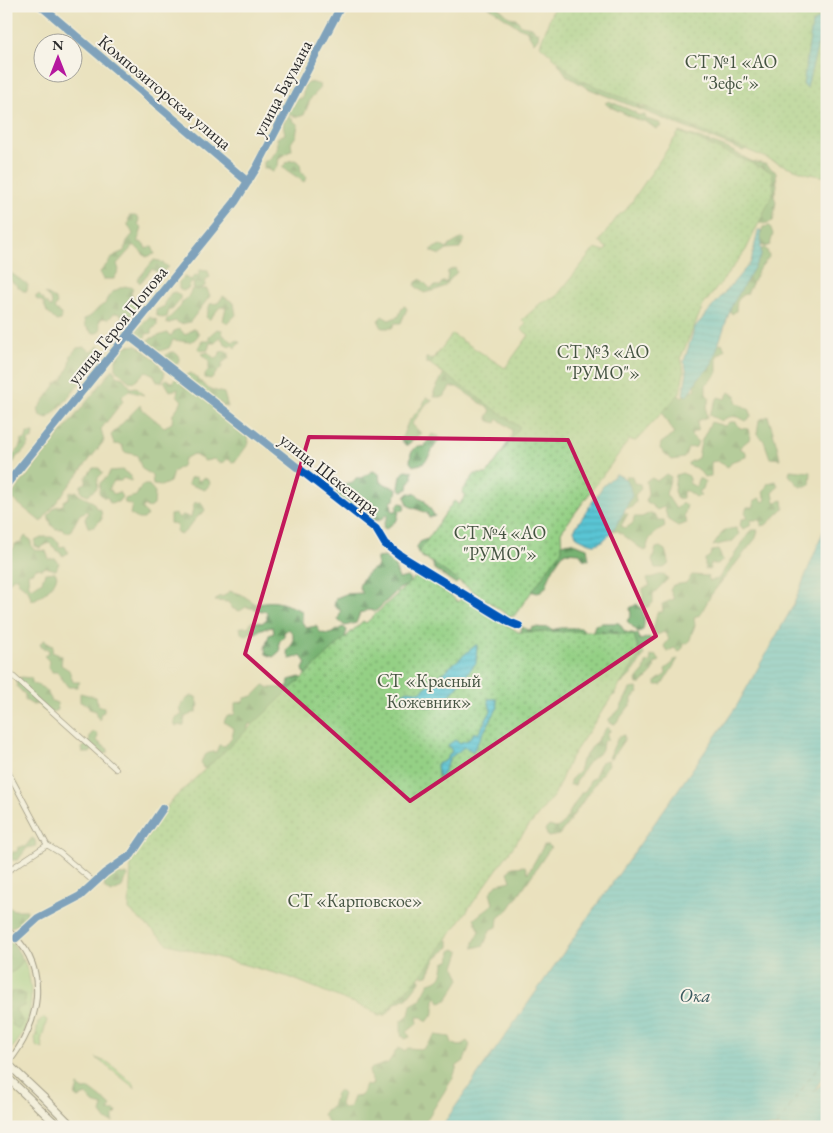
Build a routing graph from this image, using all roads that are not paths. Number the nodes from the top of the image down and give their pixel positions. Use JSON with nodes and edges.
{"nodes":[{"id":1,"x":41,"y":6,"type":"edge"},
{"id":2,"x":341,"y":6,"type":"edge"},
{"id":3,"x":248,"y":182,"type":"junction"},
{"id":4,"x":128,"y":335,"type":"junction"},
{"id":5,"x":6,"y":485,"type":"edge"},
{"id":6,"x":519,"y":626,"type":"dead end"},
{"id":7,"x":6,"y":670,"type":"edge"},
{"id":8,"x":6,"y":768,"type":"edge"},
{"id":9,"x":116,"y":770,"type":"dead end"},
{"id":10,"x":163,"y":808,"type":"dead end"},
{"id":11,"x":47,"y":845,"type":"junction"},
{"id":12,"x":6,"y":872,"type":"edge"},
{"id":13,"x":94,"y":882,"type":"junction"},
{"id":14,"x":6,"y":930,"type":"edge"},
{"id":15,"x":16,"y":938,"type":"junction"},
{"id":16,"x":6,"y":1063,"type":"edge"},
{"id":17,"x":6,"y":1076,"type":"edge"},
{"id":18,"x":59,"y":1127,"type":"edge"},
{"id":19,"x":73,"y":1127,"type":"edge"}],
"edges":[{"from":1,"to":3,"type":"street","name":"Композиторская улица"},
{"from":2,"to":3,"type":"street","name":"улица Баумана"},
{"from":3,"to":4,"type":"street","name":"улица Героя Попова"},
{"from":4,"to":5,"type":"street","name":"улица Героя Попова"},
{"from":4,"to":6,"type":"street","name":"улица Шекспира"},
{"from":7,"to":9,"type":"street"},
{"from":8,"to":11,"type":"street"},
{"from":10,"to":13,"type":"street"},
{"from":11,"to":12,"type":"street"},
{"from":11,"to":13,"type":"street"},
{"from":13,"to":15,"type":"street"},
{"from":14,"to":15,"type":"street"},
{"from":15,"to":16,"type":"street"},
{"from":16,"to":19,"type":"main road","bridge":true},
{"from":17,"to":18,"type":"main road"}]}
